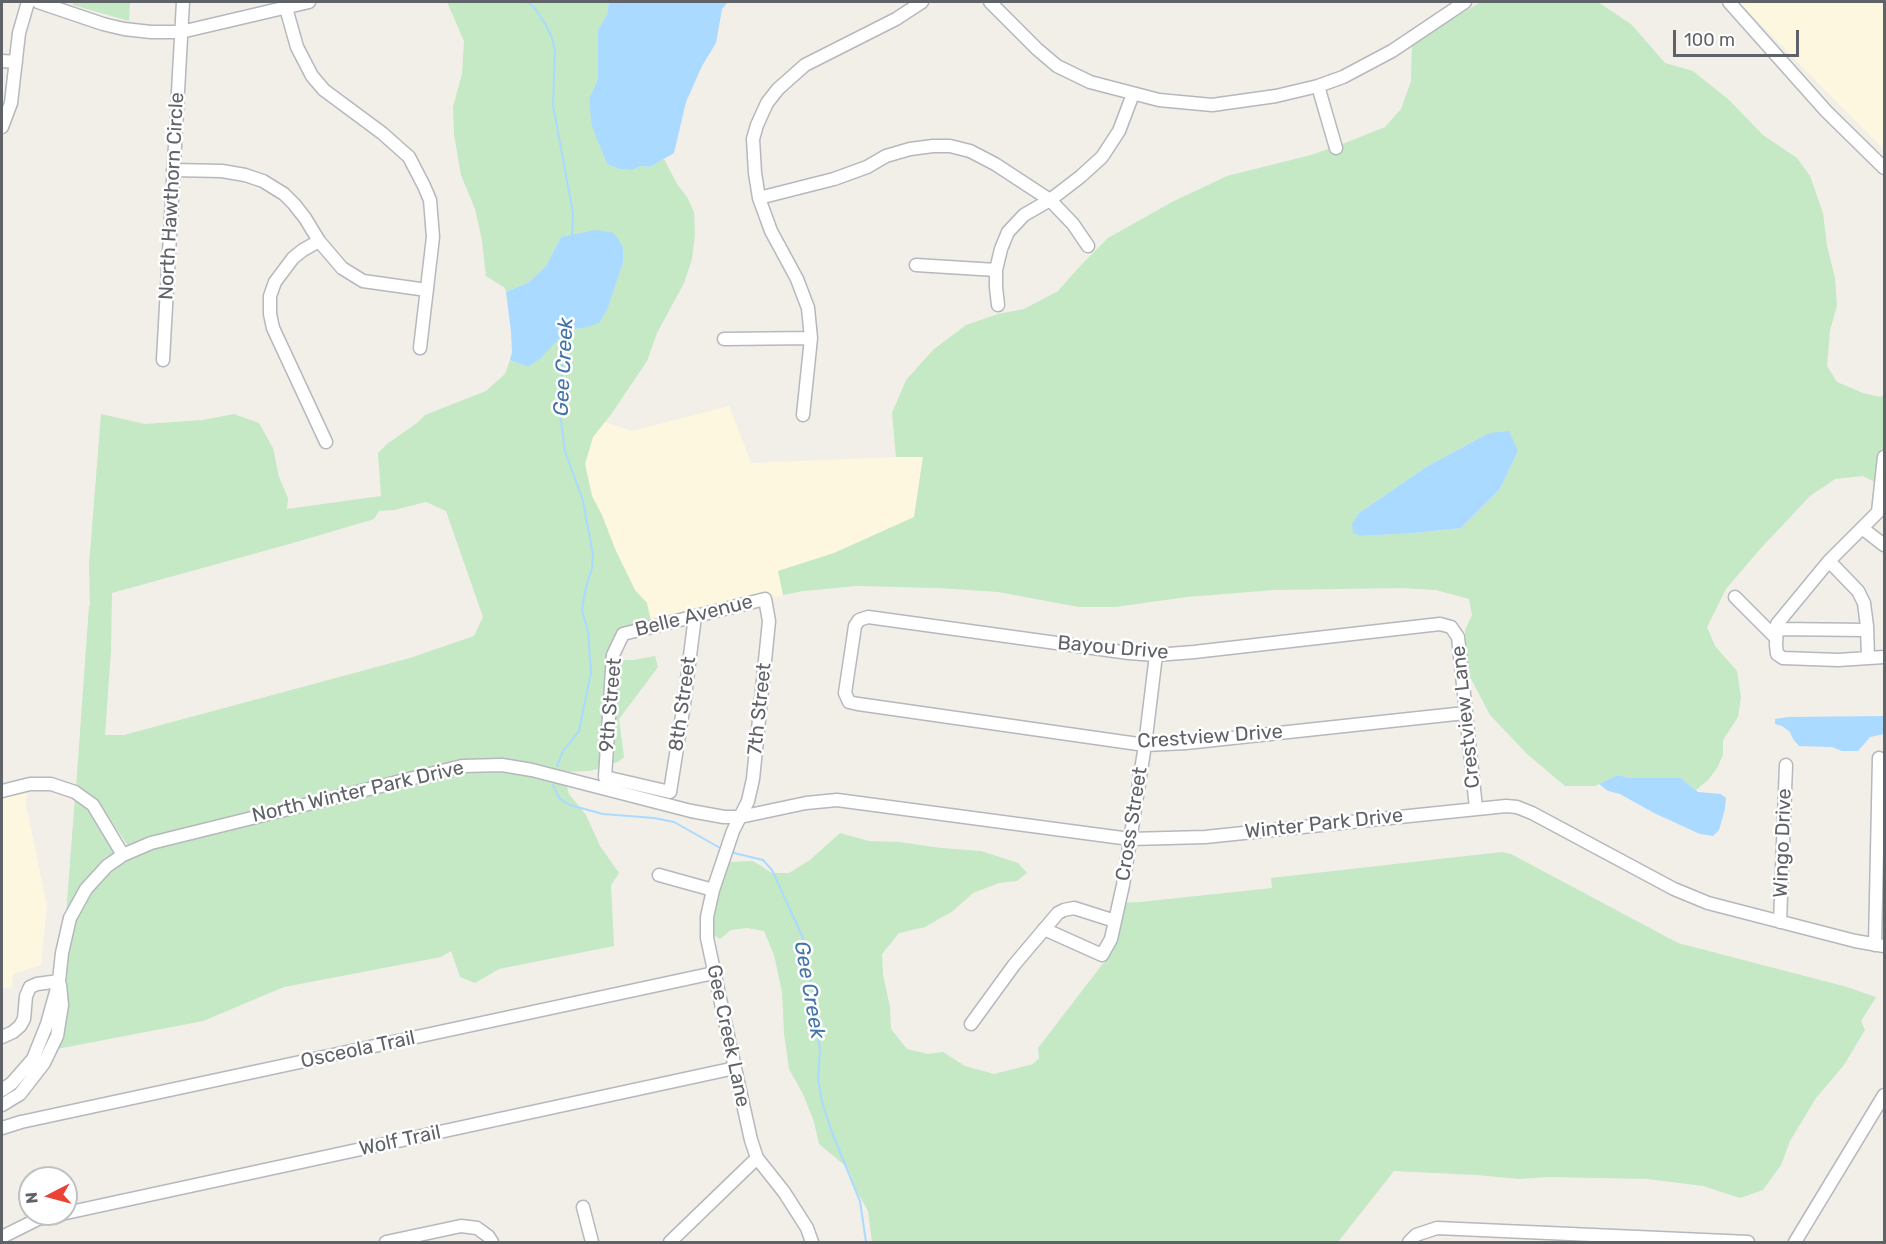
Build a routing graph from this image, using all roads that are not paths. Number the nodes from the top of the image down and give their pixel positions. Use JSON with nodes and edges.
{"nodes":[{"id":1,"x":28,"y":2,"type":"edge"},
{"id":2,"x":38,"y":2,"type":"edge"},
{"id":3,"x":183,"y":2,"type":"edge"},
{"id":4,"x":309,"y":2,"type":"edge"},
{"id":5,"x":922,"y":2,"type":"edge"},
{"id":6,"x":990,"y":2,"type":"edge"},
{"id":7,"x":1465,"y":2,"type":"edge"},
{"id":8,"x":1729,"y":2,"type":"edge"},
{"id":9,"x":286,"y":8,"type":"junction"},
{"id":10,"x":181,"y":32,"type":"junction"},
{"id":11,"x":2,"y":61,"type":"edge"},
{"id":12,"x":16,"y":62,"type":"junction"},
{"id":13,"x":1318,"y":86,"type":"junction"},
{"id":14,"x":1132,"y":94,"type":"junction"},
{"id":15,"x":2,"y":127,"type":"edge"},
{"id":16,"x":1336,"y":148,"type":"dead end"},
{"id":17,"x":1884,"y":168,"type":"edge"},
{"id":18,"x":173,"y":171,"type":"junction"},
{"id":19,"x":759,"y":198,"type":"junction"},
{"id":20,"x":1050,"y":200,"type":"junction"},
{"id":21,"x":319,"y":241,"type":"junction"},
{"id":22,"x":1088,"y":246,"type":"dead end"},
{"id":23,"x":916,"y":265,"type":"dead end"},
{"id":24,"x":996,"y":270,"type":"junction"},
{"id":25,"x":428,"y":290,"type":"junction"},
{"id":26,"x":998,"y":305,"type":"dead end"},
{"id":27,"x":811,"y":338,"type":"junction"},
{"id":28,"x":724,"y":339,"type":"dead end"},
{"id":29,"x":420,"y":348,"type":"dead end"},
{"id":30,"x":163,"y":360,"type":"dead end"},
{"id":31,"x":803,"y":415,"type":"dead end"},
{"id":32,"x":326,"y":442,"type":"dead end"},
{"id":33,"x":1884,"y":457,"type":"edge"},
{"id":34,"x":1862,"y":528,"type":"junction"},
{"id":35,"x":1884,"y":545,"type":"edge"},
{"id":36,"x":1830,"y":561,"type":"junction"},
{"id":37,"x":1735,"y":597,"type":"dead end"},
{"id":38,"x":765,"y":599,"type":"joint"},
{"id":39,"x":695,"y":616,"type":"junction"},
{"id":40,"x":1451,"y":627,"type":"joint"},
{"id":41,"x":1867,"y":630,"type":"junction"},
{"id":42,"x":623,"y":634,"type":"joint"},
{"id":43,"x":1777,"y":634,"type":"junction"},
{"id":44,"x":1156,"y":655,"type":"junction"},
{"id":45,"x":1884,"y":657,"type":"edge"},
{"id":46,"x":1868,"y":658,"type":"junction"},
{"id":47,"x":849,"y":702,"type":"joint"},
{"id":48,"x":1465,"y":713,"type":"junction"},
{"id":49,"x":1145,"y":745,"type":"junction"},
{"id":50,"x":1879,"y":758,"type":"dead end"},
{"id":51,"x":1785,"y":765,"type":"dead end"},
{"id":52,"x":605,"y":777,"type":"joint"},
{"id":53,"x":2,"y":791,"type":"edge"},
{"id":54,"x":1476,"y":808,"type":"junction"},
{"id":55,"x":740,"y":817,"type":"junction"},
{"id":56,"x":1130,"y":839,"type":"junction"},
{"id":57,"x":123,"y":855,"type":"junction"},
{"id":58,"x":659,"y":875,"type":"dead end"},
{"id":59,"x":712,"y":890,"type":"junction"},
{"id":60,"x":1115,"y":921,"type":"junction"},
{"id":61,"x":1780,"y":922,"type":"junction"},
{"id":62,"x":1044,"y":929,"type":"junction"},
{"id":63,"x":1880,"y":946,"type":"edge"},
{"id":64,"x":714,"y":973,"type":"junction"},
{"id":65,"x":59,"y":981,"type":"junction"},
{"id":66,"x":971,"y":1024,"type":"dead end"},
{"id":67,"x":3,"y":1036,"type":"edge"},
{"id":68,"x":735,"y":1068,"type":"junction"},
{"id":69,"x":2,"y":1090,"type":"edge"},
{"id":70,"x":1884,"y":1095,"type":"edge"},
{"id":71,"x":2,"y":1106,"type":"edge"},
{"id":72,"x":2,"y":1128,"type":"edge"},
{"id":73,"x":757,"y":1158,"type":"junction"},
{"id":74,"x":583,"y":1207,"type":"dead end"},
{"id":75,"x":78,"y":1211,"type":"edge"},
{"id":76,"x":25,"y":1226,"type":"edge"},
{"id":77,"x":2,"y":1237,"type":"edge"},
{"id":78,"x":386,"y":1242,"type":"edge"},
{"id":79,"x":492,"y":1242,"type":"edge"},
{"id":80,"x":592,"y":1242,"type":"edge"},
{"id":81,"x":670,"y":1242,"type":"edge"},
{"id":82,"x":812,"y":1242,"type":"edge"},
{"id":83,"x":1409,"y":1242,"type":"edge"},
{"id":84,"x":1748,"y":1242,"type":"edge"},
{"id":85,"x":1795,"y":1242,"type":"edge"}],
"edges":[{"from":1,"to":12,"type":"street"},
{"from":2,"to":10,"type":"street"},
{"from":3,"to":10,"type":"street","name":"North Hawthorn Circle"},
{"from":4,"to":9,"type":"street"},
{"from":5,"to":19,"type":"street"},
{"from":6,"to":14,"type":"street"},
{"from":7,"to":13,"type":"street"},
{"from":8,"to":17,"type":"street"},
{"from":9,"to":10,"type":"street"},
{"from":9,"to":25,"type":"street"},
{"from":10,"to":18,"type":"street","name":"North Hawthorn Circle"},
{"from":11,"to":12,"type":"street"},
{"from":12,"to":15,"type":"street"},
{"from":13,"to":14,"type":"street"},
{"from":13,"to":16,"type":"street"},
{"from":14,"to":20,"type":"street"},
{"from":18,"to":21,"type":"street"},
{"from":18,"to":30,"type":"street","name":"North Hawthorn Circle"},
{"from":19,"to":20,"type":"street"},
{"from":19,"to":27,"type":"street"},
{"from":20,"to":22,"type":"street"},
{"from":20,"to":24,"type":"street"},
{"from":21,"to":25,"type":"street"},
{"from":21,"to":32,"type":"street"},
{"from":23,"to":24,"type":"street"},
{"from":24,"to":26,"type":"street"},
{"from":25,"to":29,"type":"street"},
{"from":27,"to":28,"type":"street"},
{"from":27,"to":31,"type":"street"},
{"from":33,"to":34,"type":"street"},
{"from":34,"to":35,"type":"street"},
{"from":34,"to":36,"type":"street"},
{"from":36,"to":41,"type":"street"},
{"from":36,"to":43,"type":"street"},
{"from":37,"to":43,"type":"street"},
{"from":38,"to":39,"type":"street","name":"Belle Avenue"},
{"from":38,"to":55,"type":"street","name":"7th Street"},
{"from":39,"to":42,"type":"street","name":"Belle Avenue"},
{"from":39,"to":52,"type":"street","name":"8th Street"},
{"from":40,"to":44,"type":"street","name":"Bayou Drive"},
{"from":40,"to":48,"type":"street","name":"Crestview Lane"},
{"from":41,"to":43,"type":"street"},
{"from":41,"to":46,"type":"street"},
{"from":42,"to":52,"type":"street","name":"9th Street"},
{"from":43,"to":46,"type":"street"},
{"from":44,"to":47,"type":"street","name":"Bayou Drive"},
{"from":44,"to":49,"type":"street","name":"Cross Street"},
{"from":45,"to":46,"type":"street"},
{"from":47,"to":49,"type":"street","name":"Crestview Drive"},
{"from":48,"to":49,"type":"street","name":"Crestview Drive"},
{"from":48,"to":54,"type":"street","name":"Crestview Lane"},
{"from":49,"to":56,"type":"street","name":"Cross Street"},
{"from":50,"to":63,"type":"street"},
{"from":51,"to":61,"type":"street","name":"Wingo Drive"},
{"from":53,"to":57,"type":"street"},
{"from":54,"to":56,"type":"street","name":"Winter Park Drive"},
{"from":54,"to":61,"type":"street","name":"Winter Park Drive"},
{"from":55,"to":56,"type":"street","name":"Winter Park Drive"},
{"from":55,"to":57,"type":"street","name":"North Winter Park Drive"},
{"from":55,"to":59,"type":"street","name":"Gee Creek Lane"},
{"from":56,"to":60,"type":"street","name":"Cross Street"},
{"from":57,"to":65,"type":"street","name":"North Winter Park Drive"},
{"from":58,"to":59,"type":"street"},
{"from":59,"to":64,"type":"street","name":"Gee Creek Lane"},
{"from":60,"to":62,"type":"street"},
{"from":60,"to":62,"type":"street","name":"Cross Street"},
{"from":61,"to":63,"type":"street","name":"Winter Park Drive"},
{"from":62,"to":66,"type":"street"},
{"from":64,"to":68,"type":"street","name":"Gee Creek Lane"},
{"from":64,"to":72,"type":"street","name":"Osceola Trail"},
{"from":65,"to":67,"type":"street"},
{"from":65,"to":69,"type":"street","name":"North Winter Park Drive"},
{"from":65,"to":71,"type":"street","name":"North Winter Park Drive"},
{"from":68,"to":73,"type":"street","name":"Gee Creek Lane"},
{"from":68,"to":75,"type":"street","name":"Wolf Trail"},
{"from":70,"to":85,"type":"street"},
{"from":73,"to":81,"type":"street"},
{"from":73,"to":82,"type":"street","name":"Gee Creek Lane"},
{"from":74,"to":80,"type":"street"},
{"from":76,"to":77,"type":"street","name":"Wolf Trail"},
{"from":78,"to":79,"type":"street"},
{"from":83,"to":84,"type":"street"}]}
